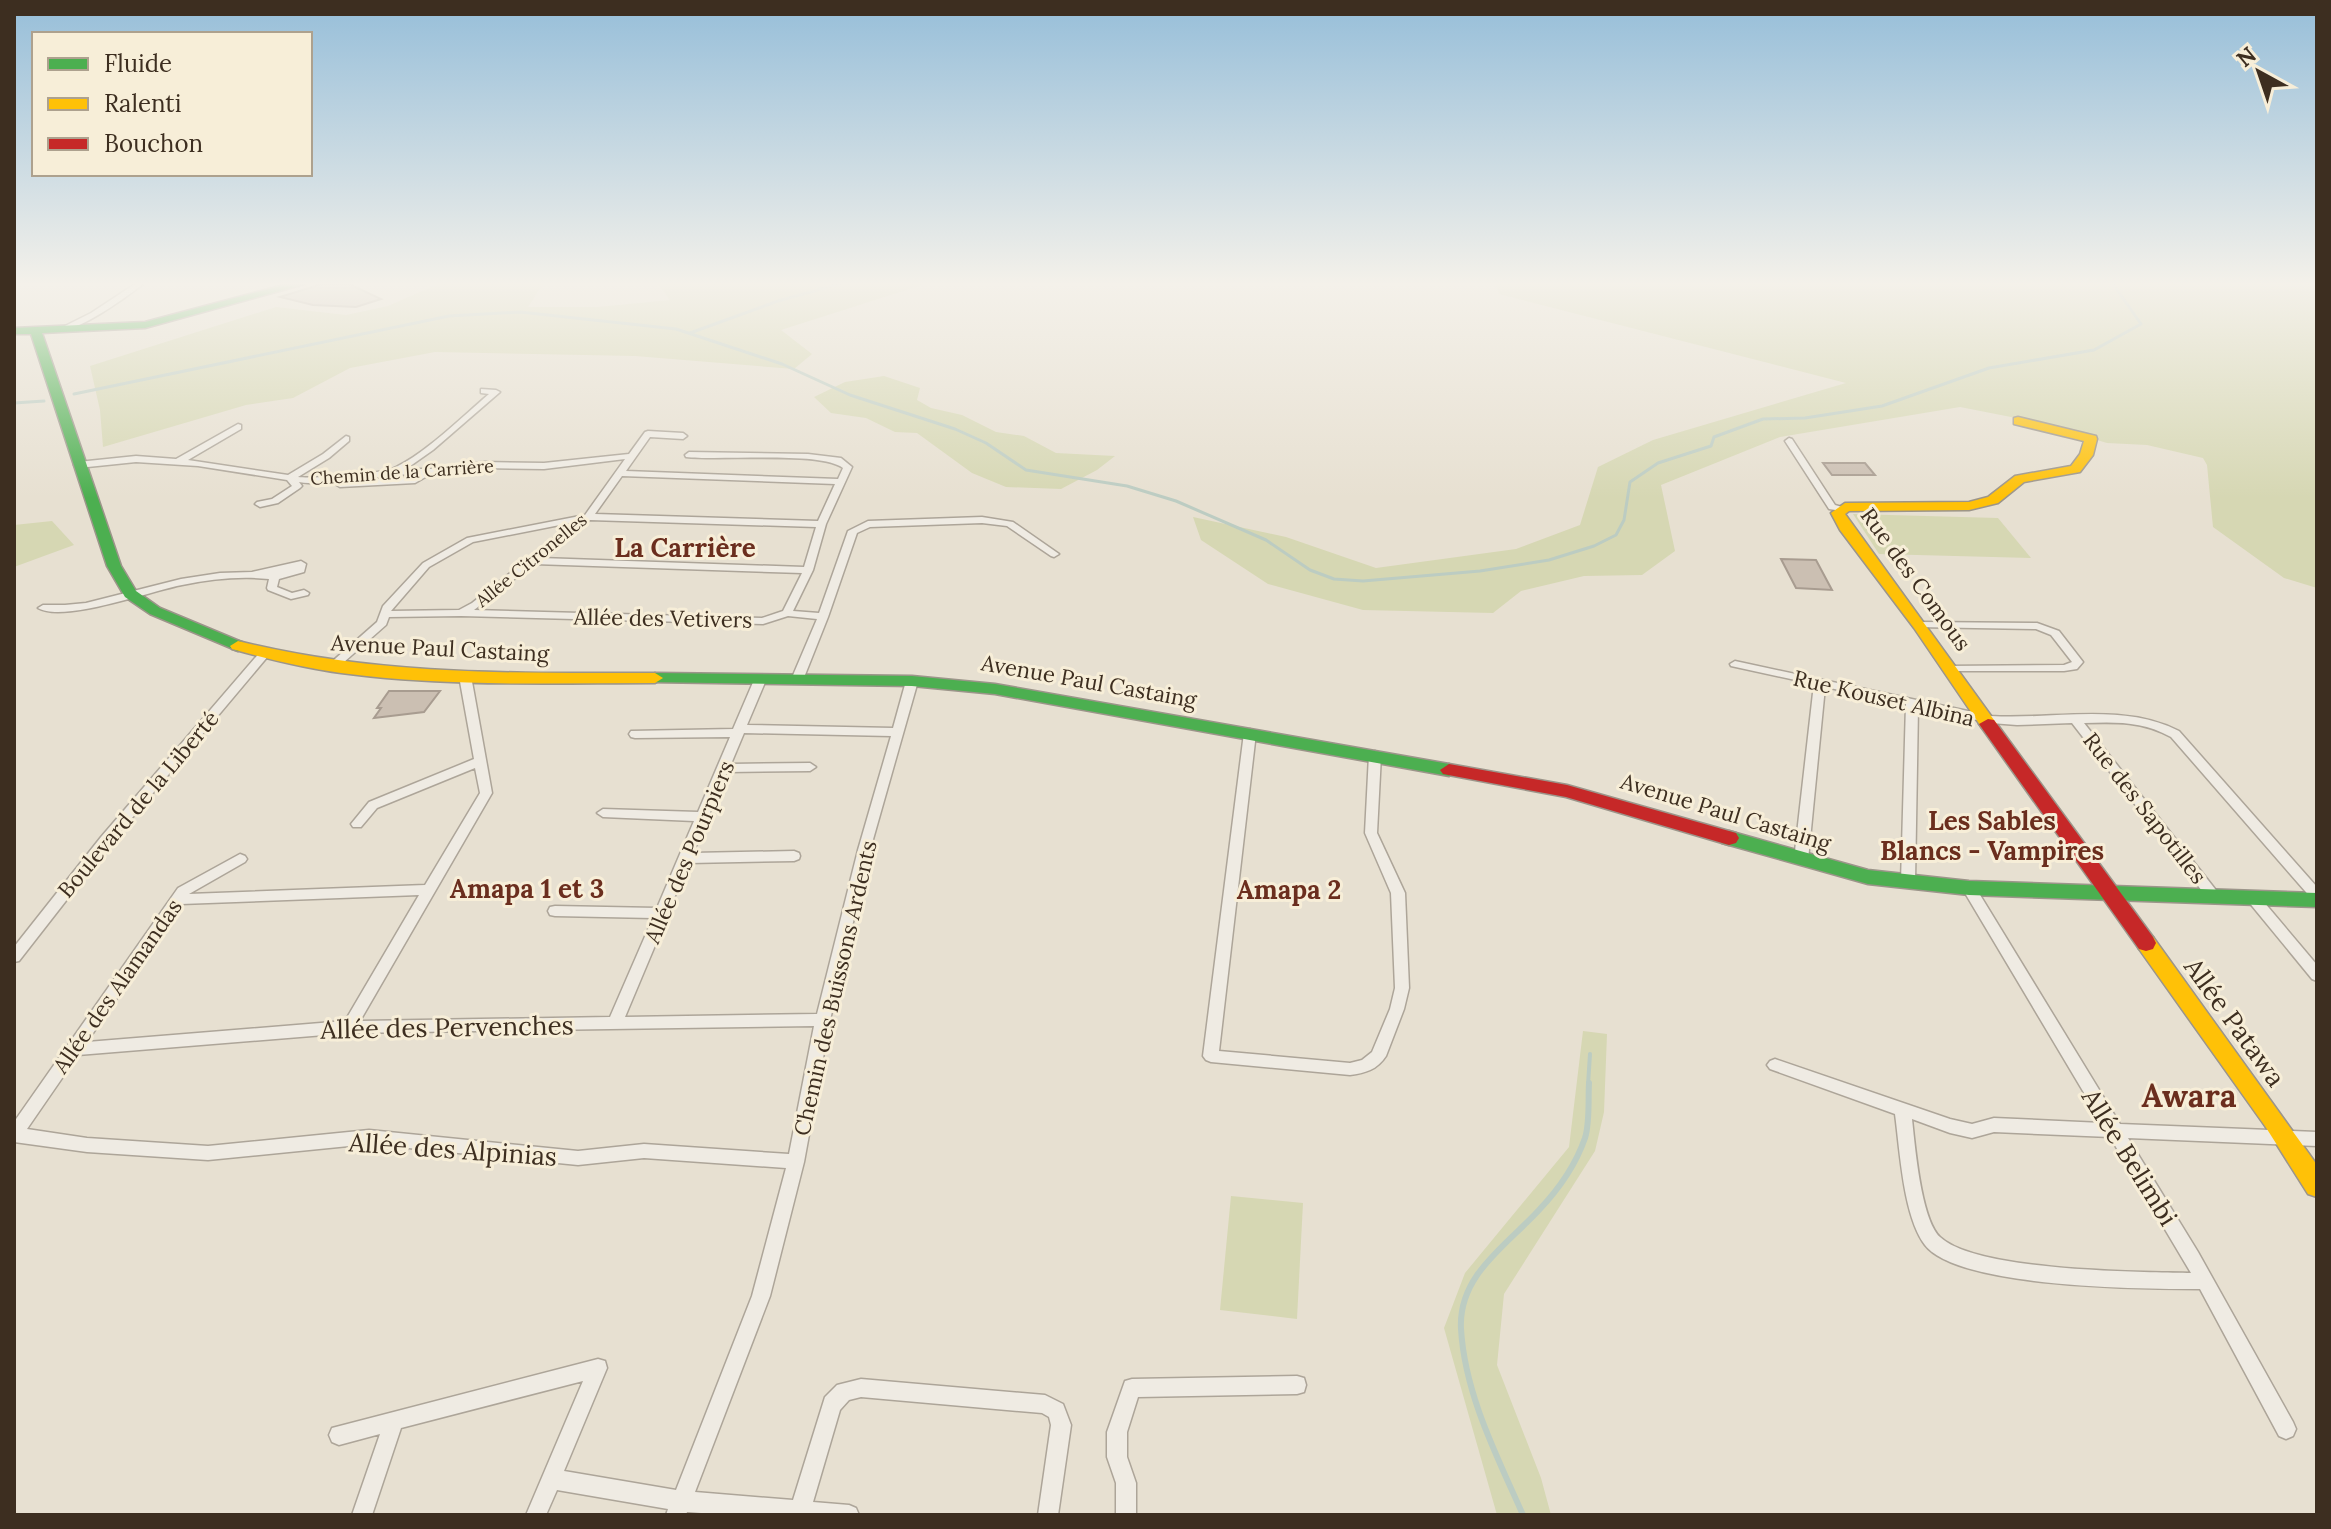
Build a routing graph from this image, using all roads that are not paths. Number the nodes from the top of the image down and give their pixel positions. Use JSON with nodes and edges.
{"nodes":[{"id":1,"x":44,"y":355,"type":"edge"},
{"id":2,"x":484,"y":391,"type":"dead end"},
{"id":3,"x":2018,"y":421,"type":"dead end"},
{"id":4,"x":238,"y":427,"type":"dead end"},
{"id":5,"x":683,"y":436,"type":"dead end"},
{"id":6,"x":346,"y":439,"type":"dead end"},
{"id":7,"x":1789,"y":441,"type":"dead end"},
{"id":8,"x":689,"y":455,"type":"dead end"},
{"id":9,"x":632,"y":456,"type":"junction"},
{"id":10,"x":179,"y":461,"type":"junction"},
{"id":11,"x":78,"y":465,"type":"junction"},
{"id":12,"x":232,"y":467,"type":"junction"},
{"id":13,"x":397,"y":471,"type":"junction"},
{"id":14,"x":430,"y":472,"type":"junction"},
{"id":15,"x":619,"y":473,"type":"junction"},
{"id":16,"x":218,"y":474,"type":"dead end"},
{"id":17,"x":290,"y":478,"type":"junction"},
{"id":18,"x":313,"y":482,"type":"junction"},
{"id":19,"x":841,"y":482,"type":"junction"},
{"id":20,"x":260,"y":504,"type":"dead end"},
{"id":21,"x":1839,"y":509,"type":"junction"},
{"id":22,"x":588,"y":517,"type":"junction"},
{"id":23,"x":821,"y":524,"type":"junction"},
{"id":24,"x":1054,"y":554,"type":"dead end"},
{"id":25,"x":533,"y":561,"type":"junction"},
{"id":26,"x":808,"y":570,"type":"junction"},
{"id":27,"x":253,"y":574,"type":"junction"},
{"id":28,"x":274,"y":577,"type":"junction"},
{"id":29,"x":304,"y":593,"type":"dead end"},
{"id":30,"x":130,"y":594,"type":"junction"},
{"id":31,"x":43,"y":608,"type":"dead end"},
{"id":32,"x":461,"y":613,"type":"junction"},
{"id":33,"x":787,"y":613,"type":"junction"},
{"id":34,"x":388,"y":614,"type":"junction"},
{"id":35,"x":823,"y":617,"type":"junction"},
{"id":36,"x":1920,"y":625,"type":"junction"},
{"id":37,"x":265,"y":653,"type":"junction"},
{"id":38,"x":1735,"y":664,"type":"dead end"},
{"id":39,"x":331,"y":668,"type":"junction"},
{"id":40,"x":1952,"y":668,"type":"junction"},
{"id":41,"x":465,"y":676,"type":"junction"},
{"id":42,"x":760,"y":680,"type":"junction"},
{"id":43,"x":797,"y":680,"type":"junction"},
{"id":44,"x":912,"y":681,"type":"junction"},
{"id":45,"x":1820,"y":684,"type":"junction"},
{"id":46,"x":1912,"y":704,"type":"junction"},
{"id":47,"x":2075,"y":719,"type":"junction"},
{"id":48,"x":1986,"y":721,"type":"junction"},
{"id":49,"x":738,"y":731,"type":"junction"},
{"id":50,"x":899,"y":732,"type":"junction"},
{"id":51,"x":1250,"y":733,"type":"junction"},
{"id":52,"x":635,"y":734,"type":"dead end"},
{"id":53,"x":1375,"y":755,"type":"junction"},
{"id":54,"x":481,"y":761,"type":"junction"},
{"id":55,"x":810,"y":767,"type":"dead end"},
{"id":56,"x":724,"y":768,"type":"junction"},
{"id":57,"x":603,"y":813,"type":"dead end"},
{"id":58,"x":703,"y":817,"type":"junction"},
{"id":59,"x":357,"y":824,"type":"dead end"},
{"id":60,"x":794,"y":856,"type":"dead end"},
{"id":61,"x":686,"y":858,"type":"junction"},
{"id":62,"x":240,"y":859,"type":"dead end"},
{"id":63,"x":1801,"y":860,"type":"junction"},
{"id":64,"x":1908,"y":882,"type":"junction"},
{"id":65,"x":1969,"y":888,"type":"junction"},
{"id":66,"x":431,"y":890,"type":"junction"},
{"id":67,"x":2108,"y":892,"type":"junction"},
{"id":68,"x":2214,"y":897,"type":"junction"},
{"id":69,"x":2253,"y":898,"type":"junction"},
{"id":70,"x":2317,"y":898,"type":"edge"},
{"id":71,"x":178,"y":899,"type":"junction"},
{"id":72,"x":555,"y":911,"type":"dead end"},
{"id":73,"x":664,"y":913,"type":"junction"},
{"id":74,"x":14,"y":957,"type":"edge"},
{"id":75,"x":2317,"y":975,"type":"edge"},
{"id":76,"x":823,"y":1020,"type":"junction"},
{"id":77,"x":615,"y":1023,"type":"junction"},
{"id":78,"x":349,"y":1027,"type":"junction"},
{"id":79,"x":72,"y":1049,"type":"junction"},
{"id":80,"x":1775,"y":1065,"type":"dead end"},
{"id":81,"x":1903,"y":1111,"type":"junction"},
{"id":82,"x":2112,"y":1128,"type":"junction"},
{"id":83,"x":15,"y":1134,"type":"edge"},
{"id":84,"x":2283,"y":1136,"type":"junction"},
{"id":85,"x":2317,"y":1139,"type":"edge"},
{"id":86,"x":796,"y":1162,"type":"junction"},
{"id":87,"x":2317,"y":1186,"type":"edge"},
{"id":88,"x":2203,"y":1281,"type":"junction"},
{"id":89,"x":1297,"y":1385,"type":"dead end"},
{"id":90,"x":394,"y":1421,"type":"junction"},
{"id":91,"x":2286,"y":1429,"type":"dead end"},
{"id":92,"x":339,"y":1435,"type":"dead end"},
{"id":93,"x":551,"y":1479,"type":"junction"},
{"id":94,"x":678,"y":1508,"type":"edge"},
{"id":95,"x":800,"y":1511,"type":"junction"},
{"id":96,"x":362,"y":1515,"type":"edge"},
{"id":97,"x":536,"y":1515,"type":"edge"},
{"id":98,"x":849,"y":1515,"type":"edge"},
{"id":99,"x":1048,"y":1515,"type":"edge"},
{"id":100,"x":1126,"y":1515,"type":"edge"}],
"edges":[{"from":1,"to":11,"type":"street"},
{"from":2,"to":13,"type":"street"},
{"from":3,"to":21,"type":"street","name":"Rue des Comous"},
{"from":4,"to":10,"type":"street"},
{"from":5,"to":9,"type":"street","name":"Allée Citronelles"},
{"from":6,"to":17,"type":"street"},
{"from":7,"to":21,"type":"street"},
{"from":8,"to":19,"type":"street"},
{"from":9,"to":14,"type":"street","name":"Chemin de la Carrière"},
{"from":9,"to":15,"type":"street","name":"Allée Citronelles"},
{"from":10,"to":11,"type":"street","name":"Chemin de la Carrière"},
{"from":10,"to":12,"type":"street","name":"Chemin de la Carrière"},
{"from":11,"to":30,"type":"street"},
{"from":12,"to":16,"type":"street"},
{"from":12,"to":17,"type":"street","name":"Chemin de la Carrière"},
{"from":13,"to":14,"type":"street","name":"Chemin de la Carrière"},
{"from":13,"to":18,"type":"street","name":"Chemin de la Carrière"},
{"from":14,"to":18,"type":"street"},
{"from":15,"to":19,"type":"street"},
{"from":15,"to":22,"type":"street","name":"Allée Citronelles"},
{"from":17,"to":18,"type":"street","name":"Chemin de la Carrière"},
{"from":17,"to":20,"type":"street"},
{"from":19,"to":23,"type":"street"},
{"from":21,"to":36,"type":"street","name":"Rue des Comous"},
{"from":22,"to":23,"type":"street"},
{"from":22,"to":25,"type":"street","name":"Allée Citronelles"},
{"from":22,"to":34,"type":"street"},
{"from":23,"to":26,"type":"street"},
{"from":24,"to":35,"type":"street"},
{"from":25,"to":26,"type":"street"},
{"from":25,"to":32,"type":"street","name":"Allée Citronelles"},
{"from":26,"to":33,"type":"street"},
{"from":27,"to":28,"type":"street"},
{"from":27,"to":28,"type":"street"},
{"from":27,"to":30,"type":"street"},
{"from":28,"to":29,"type":"street"},
{"from":30,"to":31,"type":"street"},
{"from":30,"to":37,"type":"street","name":"Avenue Paul Castaing"},
{"from":32,"to":33,"type":"street","name":"Allée des Vetivers"},
{"from":32,"to":34,"type":"street","name":"Allée Citronelles"},
{"from":33,"to":35,"type":"street","name":"Allée des Vetivers"},
{"from":34,"to":39,"type":"street"},
{"from":35,"to":43,"type":"street"},
{"from":36,"to":40,"type":"street","name":"Rue des Comous"},
{"from":36,"to":40,"type":"street"},
{"from":37,"to":39,"type":"street","name":"Avenue Paul Castaing"},
{"from":37,"to":74,"type":"street","name":"Boulevard de la Liberté"},
{"from":38,"to":45,"type":"street","name":"Rue Kouset Albina"},
{"from":39,"to":41,"type":"street","name":"Avenue Paul Castaing"},
{"from":40,"to":48,"type":"street","name":"Rue des Comous"},
{"from":41,"to":42,"type":"street","name":"Avenue Paul Castaing"},
{"from":41,"to":54,"type":"street"},
{"from":42,"to":43,"type":"street","name":"Avenue Paul Castaing"},
{"from":42,"to":49,"type":"street","name":"Allée des Pourpiers"},
{"from":43,"to":44,"type":"street","name":"Avenue Paul Castaing"},
{"from":44,"to":50,"type":"street","name":"Chemin des Buissons Ardents"},
{"from":44,"to":51,"type":"street","name":"Avenue Paul Castaing"},
{"from":45,"to":46,"type":"street","name":"Rue Kouset Albina"},
{"from":45,"to":63,"type":"street"},
{"from":46,"to":48,"type":"street","name":"Rue Kouset Albina"},
{"from":46,"to":64,"type":"street"},
{"from":47,"to":48,"type":"street","name":"Rue Kouset Albina"},
{"from":47,"to":68,"type":"street","name":"Rue des Sapotilles"},
{"from":47,"to":70,"type":"street","name":"Rue Kouset Albina"},
{"from":48,"to":67,"type":"street","name":"Rue des Comous"},
{"from":49,"to":50,"type":"street"},
{"from":49,"to":52,"type":"street"},
{"from":49,"to":56,"type":"street","name":"Allée des Pourpiers"},
{"from":50,"to":76,"type":"street","name":"Chemin des Buissons Ardents"},
{"from":51,"to":53,"type":"street","name":"Avenue Paul Castaing"},
{"from":51,"to":53,"type":"street"},
{"from":53,"to":63,"type":"street","name":"Avenue Paul Castaing"},
{"from":54,"to":59,"type":"street"},
{"from":54,"to":66,"type":"street"},
{"from":55,"to":56,"type":"street"},
{"from":56,"to":58,"type":"street","name":"Allée des Pourpiers"},
{"from":57,"to":58,"type":"street"},
{"from":58,"to":61,"type":"street","name":"Allée des Pourpiers"},
{"from":60,"to":61,"type":"street"},
{"from":61,"to":73,"type":"street","name":"Allée des Pourpiers"},
{"from":62,"to":71,"type":"street","name":"Allée des Alamandas"},
{"from":63,"to":64,"type":"street","name":"Avenue Paul Castaing"},
{"from":64,"to":65,"type":"street","name":"Avenue Paul Castaing"},
{"from":65,"to":67,"type":"street","name":"Avenue Paul Castaing"},
{"from":65,"to":82,"type":"street","name":"Allée Belimbi"},
{"from":66,"to":71,"type":"street"},
{"from":66,"to":78,"type":"street"},
{"from":67,"to":68,"type":"street","name":"Avenue Paul Castaing"},
{"from":67,"to":84,"type":"street","name":"Allée Patawa"},
{"from":68,"to":69,"type":"street","name":"Avenue Paul Castaing"},
{"from":69,"to":70,"type":"street","name":"Avenue Paul Castaing"},
{"from":69,"to":75,"type":"street"},
{"from":71,"to":79,"type":"street","name":"Allée des Alamandas"},
{"from":72,"to":73,"type":"street"},
{"from":73,"to":77,"type":"street","name":"Allée des Pourpiers"},
{"from":76,"to":77,"type":"street","name":"Allée des Pervenches"},
{"from":76,"to":86,"type":"street","name":"Chemin des Buissons Ardents"},
{"from":77,"to":78,"type":"street","name":"Allée des Pervenches"},
{"from":78,"to":79,"type":"street","name":"Allée des Pervenches"},
{"from":79,"to":83,"type":"street","name":"Allée des Alamandas"},
{"from":80,"to":81,"type":"street"},
{"from":81,"to":82,"type":"street"},
{"from":81,"to":88,"type":"street"},
{"from":82,"to":84,"type":"street"},
{"from":82,"to":88,"type":"street","name":"Allée Belimbi"},
{"from":83,"to":86,"type":"street","name":"Allée des Alpinias"},
{"from":84,"to":85,"type":"street"},
{"from":84,"to":87,"type":"street","name":"Allée Patawa"},
{"from":86,"to":94,"type":"street","name":"Chemin des Buissons Ardents"},
{"from":88,"to":91,"type":"street","name":"Allée Belimbi"},
{"from":89,"to":100,"type":"street"},
{"from":90,"to":92,"type":"street"},
{"from":90,"to":93,"type":"street"},
{"from":90,"to":96,"type":"street"},
{"from":93,"to":94,"type":"street"},
{"from":93,"to":97,"type":"street"},
{"from":94,"to":95,"type":"street"},
{"from":95,"to":98,"type":"street"},
{"from":95,"to":99,"type":"street"}]}
